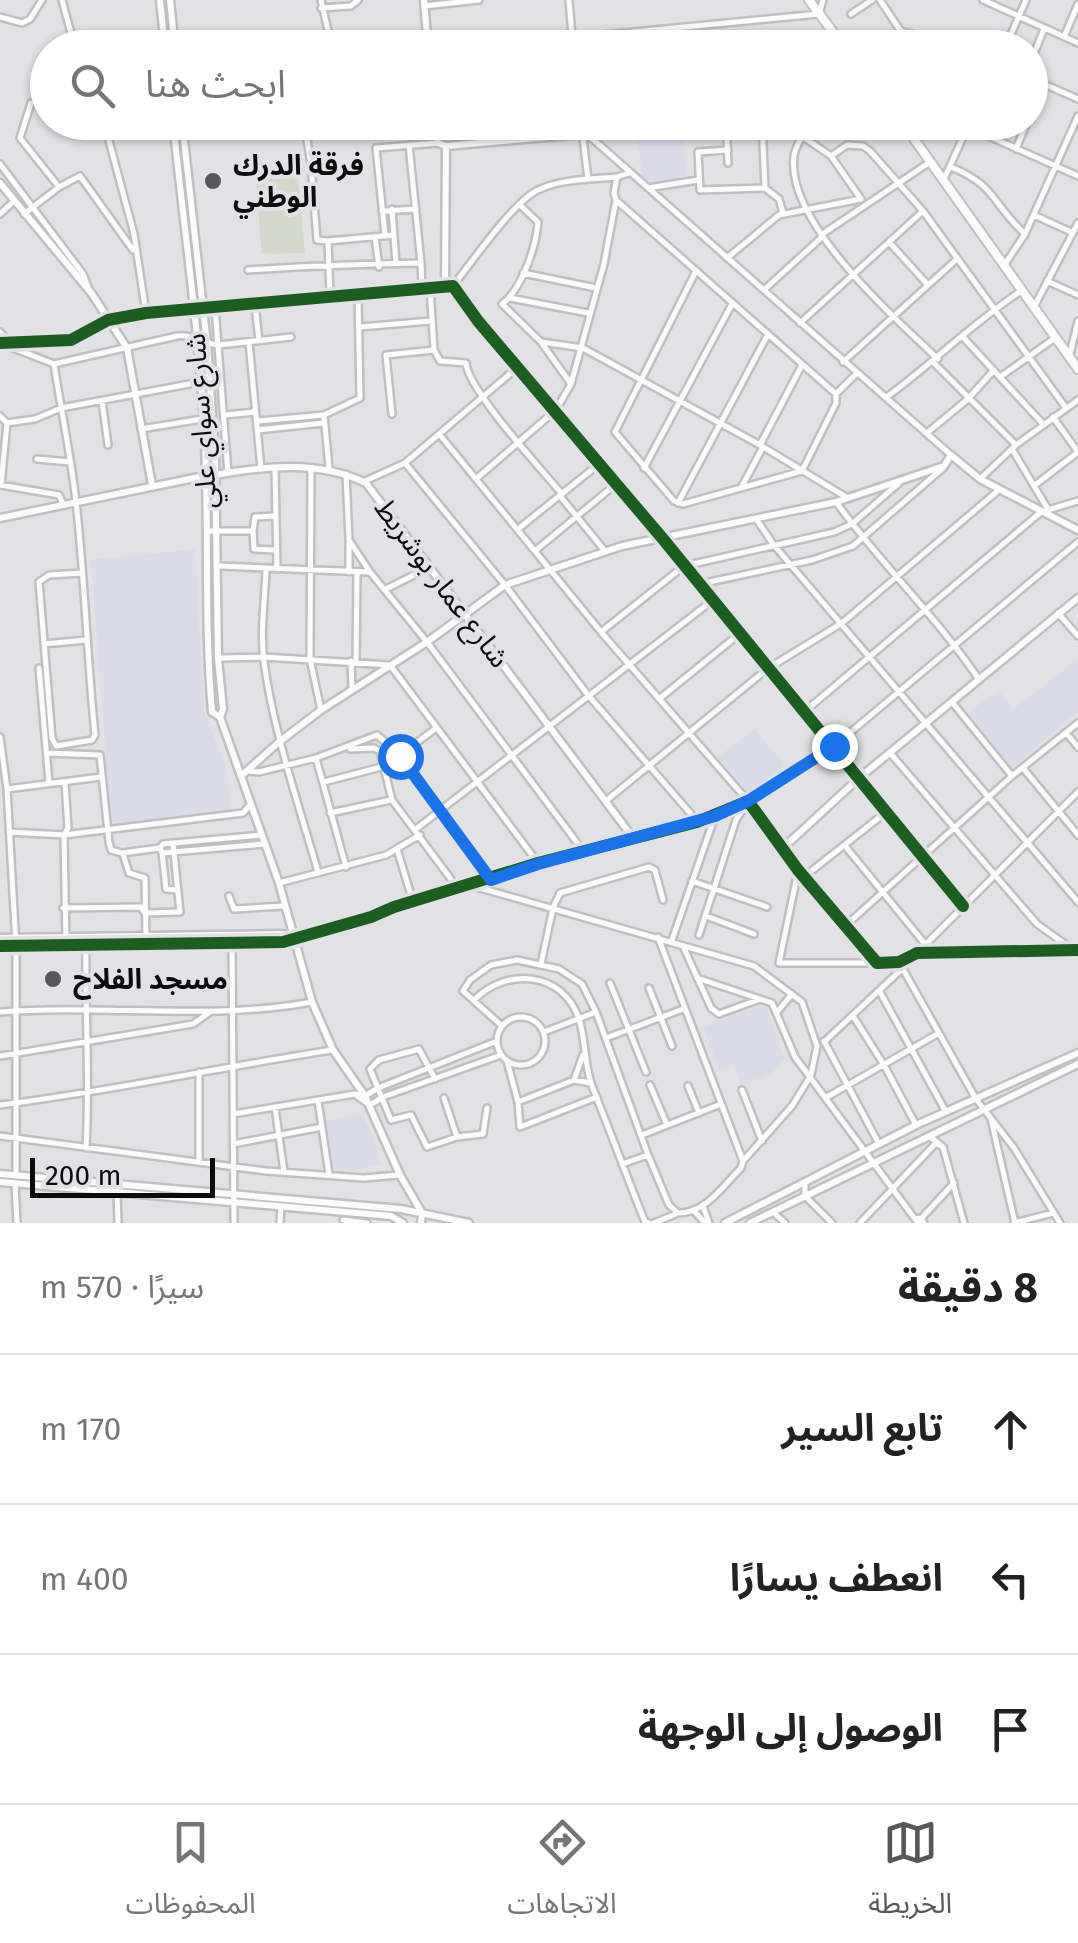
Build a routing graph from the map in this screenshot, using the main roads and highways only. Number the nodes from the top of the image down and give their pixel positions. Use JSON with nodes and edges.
{"nodes":[{"id":1,"x":160,"y":0,"type":"edge"},
{"id":2,"x":170,"y":0,"type":"edge"},
{"id":3,"x":808,"y":0,"type":"edge"},
{"id":4,"x":424,"y":3,"type":"edge"},
{"id":5,"x":163,"y":30,"type":"edge"},
{"id":6,"x":173,"y":30,"type":"edge"},
{"id":7,"x":426,"y":30,"type":"edge"},
{"id":8,"x":831,"y":30,"type":"edge"},
{"id":9,"x":180,"y":140,"type":"edge"},
{"id":10,"x":441,"y":140,"type":"edge"},
{"id":11,"x":499,"y":140,"type":"edge"},
{"id":12,"x":915,"y":140,"type":"edge"},
{"id":13,"x":442,"y":144,"type":"junction"},
{"id":14,"x":0,"y":183,"type":"edge"},
{"id":15,"x":449,"y":286,"type":"junction"},
{"id":16,"x":198,"y":307,"type":"junction"},
{"id":17,"x":1078,"y":369,"type":"edge"},
{"id":18,"x":211,"y":475,"type":"junction"},
{"id":19,"x":152,"y":485,"type":"junction"},
{"id":20,"x":0,"y":518,"type":"edge"},
{"id":21,"x":1078,"y":530,"type":"edge"},
{"id":22,"x":663,"y":539,"type":"junction"},
{"id":23,"x":1078,"y":598,"type":"edge"},
{"id":24,"x":465,"y":615,"type":"junction"},
{"id":25,"x":220,"y":717,"type":"junction"},
{"id":26,"x":245,"y":774,"type":"junction"},
{"id":27,"x":859,"y":778,"type":"junction"},
{"id":28,"x":634,"y":838,"type":"junction"},
{"id":29,"x":0,"y":938,"type":"edge"},
{"id":30,"x":146,"y":938,"type":"junction"},
{"id":31,"x":292,"y":939,"type":"junction"},
{"id":32,"x":66,"y":940,"type":"junction"},
{"id":33,"x":16,"y":941,"type":"junction"},
{"id":34,"x":0,"y":946,"type":"edge"},
{"id":35,"x":1078,"y":1053,"type":"edge"},
{"id":36,"x":1078,"y":1064,"type":"edge"},
{"id":37,"x":0,"y":1174,"type":"edge"},
{"id":38,"x":16,"y":1180,"type":"junction"},
{"id":39,"x":0,"y":1182,"type":"edge"},
{"id":40,"x":422,"y":1214,"type":"junction"},
{"id":41,"x":343,"y":1218,"type":"edge"},
{"id":42,"x":404,"y":1223,"type":"edge"},
{"id":43,"x":421,"y":1223,"type":"edge"},
{"id":44,"x":469,"y":1223,"type":"edge"},
{"id":45,"x":725,"y":1223,"type":"edge"},
{"id":46,"x":750,"y":1223,"type":"edge"}],
"edges":[{"from":1,"to":5,"type":"main road"},
{"from":2,"to":6,"type":"main road"},
{"from":3,"to":8,"type":"main road"},
{"from":4,"to":7,"type":"main road"},
{"from":9,"to":16,"type":"main road","name":"شارع سواي علي"},
{"from":10,"to":13,"type":"main road"},
{"from":11,"to":13,"type":"main road"},
{"from":12,"to":17,"type":"main road"},
{"from":13,"to":15,"type":"main road"},
{"from":14,"to":19,"type":"main road"},
{"from":15,"to":16,"type":"main road"},
{"from":15,"to":22,"type":"main road"},
{"from":16,"to":18,"type":"main road","name":"شارع سواي علي"},
{"from":16,"to":18,"type":"main road","name":"شارع سواي علي"},
{"from":18,"to":19,"type":"main road","name":"شارع عمار بوشريط"},
{"from":18,"to":24,"type":"main road","name":"شارع عمار بوشريط"},
{"from":18,"to":25,"type":"main road","name":"شارع سواي علي"},
{"from":18,"to":25,"type":"main road","name":"شارع سواي علي"},
{"from":19,"to":20,"type":"main road","name":"شارع عمار بوشريط"},
{"from":21,"to":22,"type":"main road"},
{"from":22,"to":24,"type":"main road"},
{"from":22,"to":27,"type":"main road"},
{"from":23,"to":27,"type":"main road"},
{"from":24,"to":26,"type":"main road"},
{"from":24,"to":28,"type":"main road","name":"شارع عمار بوشريط"},
{"from":25,"to":26,"type":"main road","name":"شارع سواي علي"},
{"from":26,"to":31,"type":"main road","name":"شارع سواي علي"},
{"from":27,"to":28,"type":"main road"},
{"from":28,"to":31,"type":"main road"},
{"from":29,"to":33,"type":"main road"},
{"from":30,"to":31,"type":"main road"},
{"from":30,"to":31,"type":"main road"},
{"from":30,"to":32,"type":"main road"},
{"from":30,"to":32,"type":"main road"},
{"from":31,"to":40,"type":"main road","name":"شارع سواي علي"},
{"from":32,"to":33,"type":"main road"},
{"from":33,"to":34,"type":"main road"},
{"from":35,"to":45,"type":"main road"},
{"from":36,"to":46,"type":"main road"},
{"from":37,"to":38,"type":"main road"},
{"from":38,"to":39,"type":"main road"},
{"from":38,"to":40,"type":"main road"},
{"from":38,"to":41,"type":"main road"},
{"from":40,"to":43,"type":"main road"},
{"from":40,"to":44,"type":"main road"},
{"from":41,"to":42,"type":"main road"}]}
